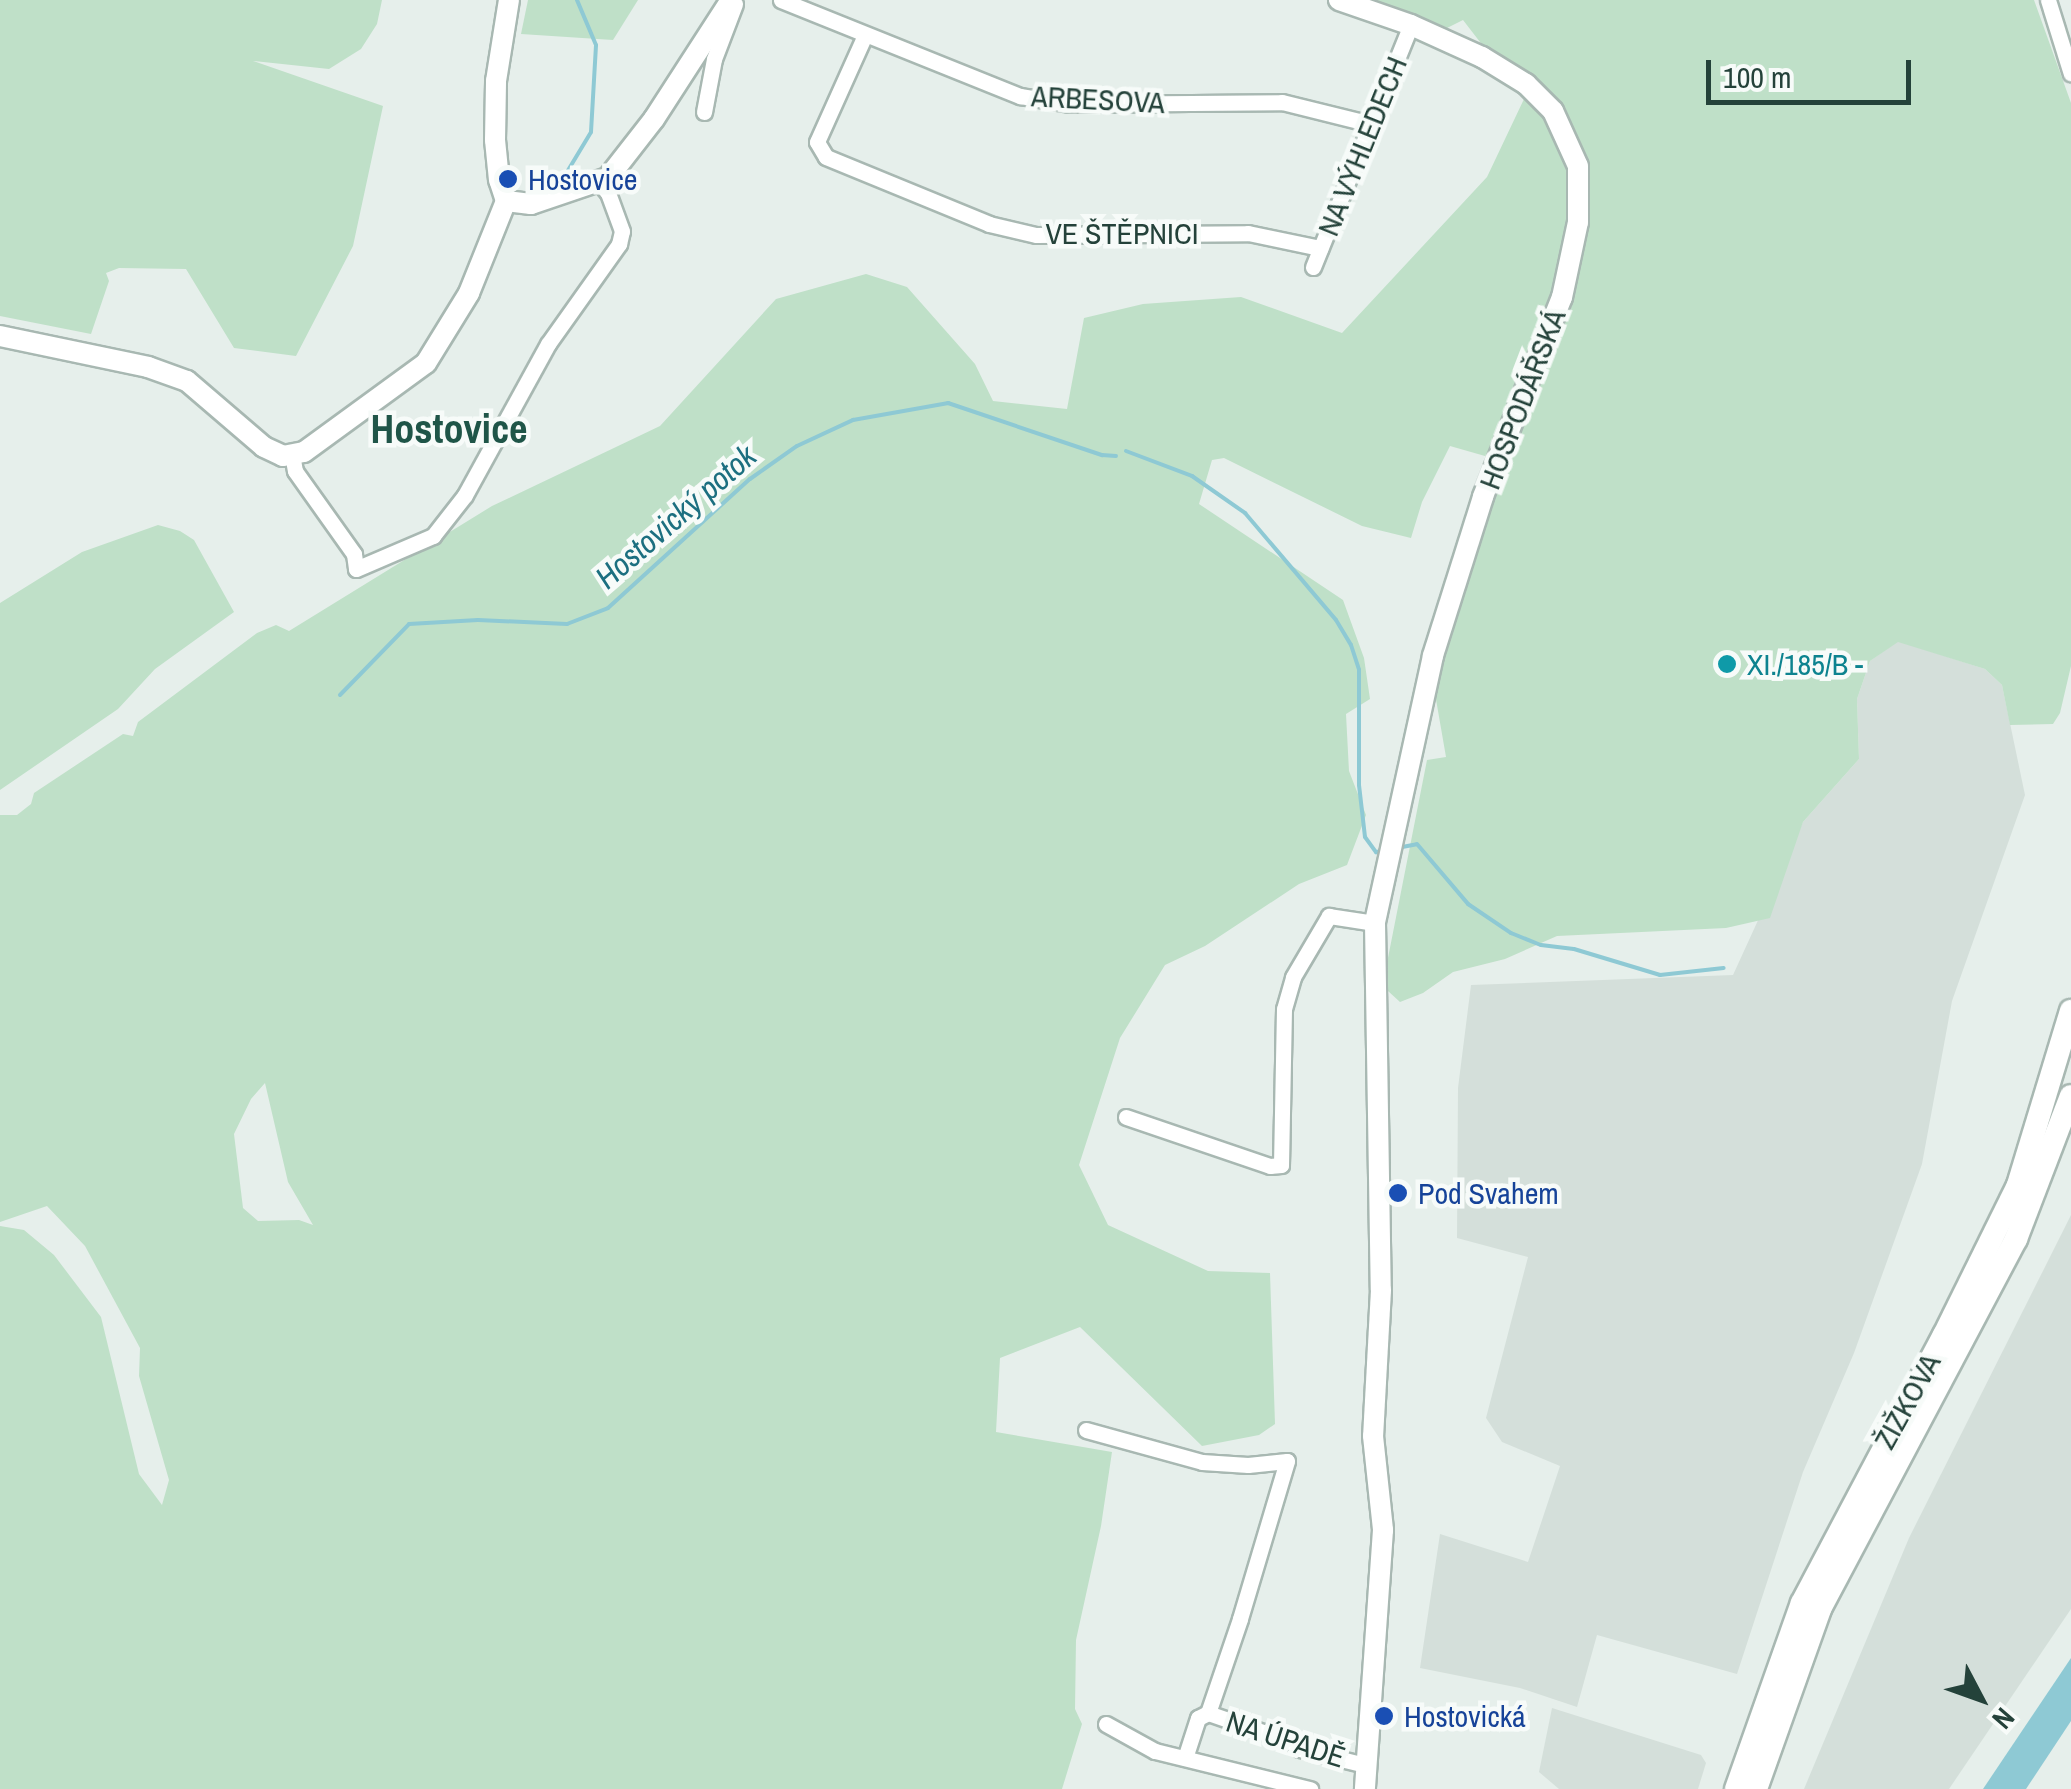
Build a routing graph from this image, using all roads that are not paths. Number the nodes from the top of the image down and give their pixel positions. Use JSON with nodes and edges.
{"nodes":[{"id":1,"x":508,"y":0,"type":"edge"},
{"id":2,"x":733,"y":0,"type":"edge"},
{"id":3,"x":781,"y":0,"type":"edge"},
{"id":4,"x":1340,"y":0,"type":"edge"},
{"id":5,"x":2048,"y":0,"type":"edge"},
{"id":6,"x":1411,"y":25,"type":"junction"},
{"id":7,"x":865,"y":35,"type":"junction"},
{"id":8,"x":2071,"y":74,"type":"edge"},
{"id":9,"x":704,"y":112,"type":"dead end"},
{"id":10,"x":1371,"y":124,"type":"junction"},
{"id":11,"x":598,"y":181,"type":"junction"},
{"id":12,"x":506,"y":201,"type":"junction"},
{"id":13,"x":1320,"y":248,"type":"junction"},
{"id":14,"x":1313,"y":267,"type":"dead end"},
{"id":15,"x":0,"y":336,"type":"edge"},
{"id":16,"x":292,"y":454,"type":"junction"},
{"id":17,"x":1375,"y":924,"type":"junction"},
{"id":18,"x":2071,"y":1010,"type":"edge"},
{"id":19,"x":2071,"y":1096,"type":"edge"},
{"id":20,"x":1126,"y":1117,"type":"dead end"},
{"id":21,"x":1086,"y":1430,"type":"dead end"},
{"id":22,"x":1208,"y":1713,"type":"junction"},
{"id":23,"x":1106,"y":1724,"type":"dead end"},
{"id":24,"x":1185,"y":1758,"type":"junction"},
{"id":25,"x":1365,"y":1765,"type":"junction"},
{"id":26,"x":1310,"y":1789,"type":"edge"},
{"id":27,"x":1365,"y":1789,"type":"edge"},
{"id":28,"x":1736,"y":1789,"type":"edge"},
{"id":29,"x":1756,"y":1789,"type":"edge"}],
"edges":[{"from":1,"to":12,"type":"street"},
{"from":2,"to":9,"type":"street"},
{"from":2,"to":11,"type":"street"},
{"from":3,"to":7,"type":"street","name":"ARBESOVA"},
{"from":4,"to":6,"type":"street","name":"HOSPODÁŘSKÁ"},
{"from":5,"to":8,"type":"street"},
{"from":6,"to":10,"type":"street","name":"NA VÝHLEDECH"},
{"from":6,"to":17,"type":"street","name":"HOSPODÁŘSKÁ"},
{"from":7,"to":10,"type":"street","name":"ARBESOVA"},
{"from":7,"to":13,"type":"street","name":"VE ŠTĚPNICI"},
{"from":10,"to":13,"type":"street","name":"NA VÝHLEDECH"},
{"from":11,"to":12,"type":"street"},
{"from":11,"to":16,"type":"street"},
{"from":12,"to":16,"type":"street"},
{"from":13,"to":14,"type":"street","name":"NA VÝHLEDECH"},
{"from":15,"to":16,"type":"street"},
{"from":17,"to":20,"type":"street"},
{"from":17,"to":25,"type":"street"},
{"from":18,"to":28,"type":"main road","name":"ŽIŽKOVA"},
{"from":19,"to":29,"type":"main road","name":"ŽIŽKOVA"},
{"from":21,"to":22,"type":"street"},
{"from":22,"to":24,"type":"street"},
{"from":22,"to":25,"type":"street","name":"NA ÚPADĚ"},
{"from":23,"to":24,"type":"street"},
{"from":24,"to":26,"type":"street"},
{"from":25,"to":27,"type":"street"}]}
